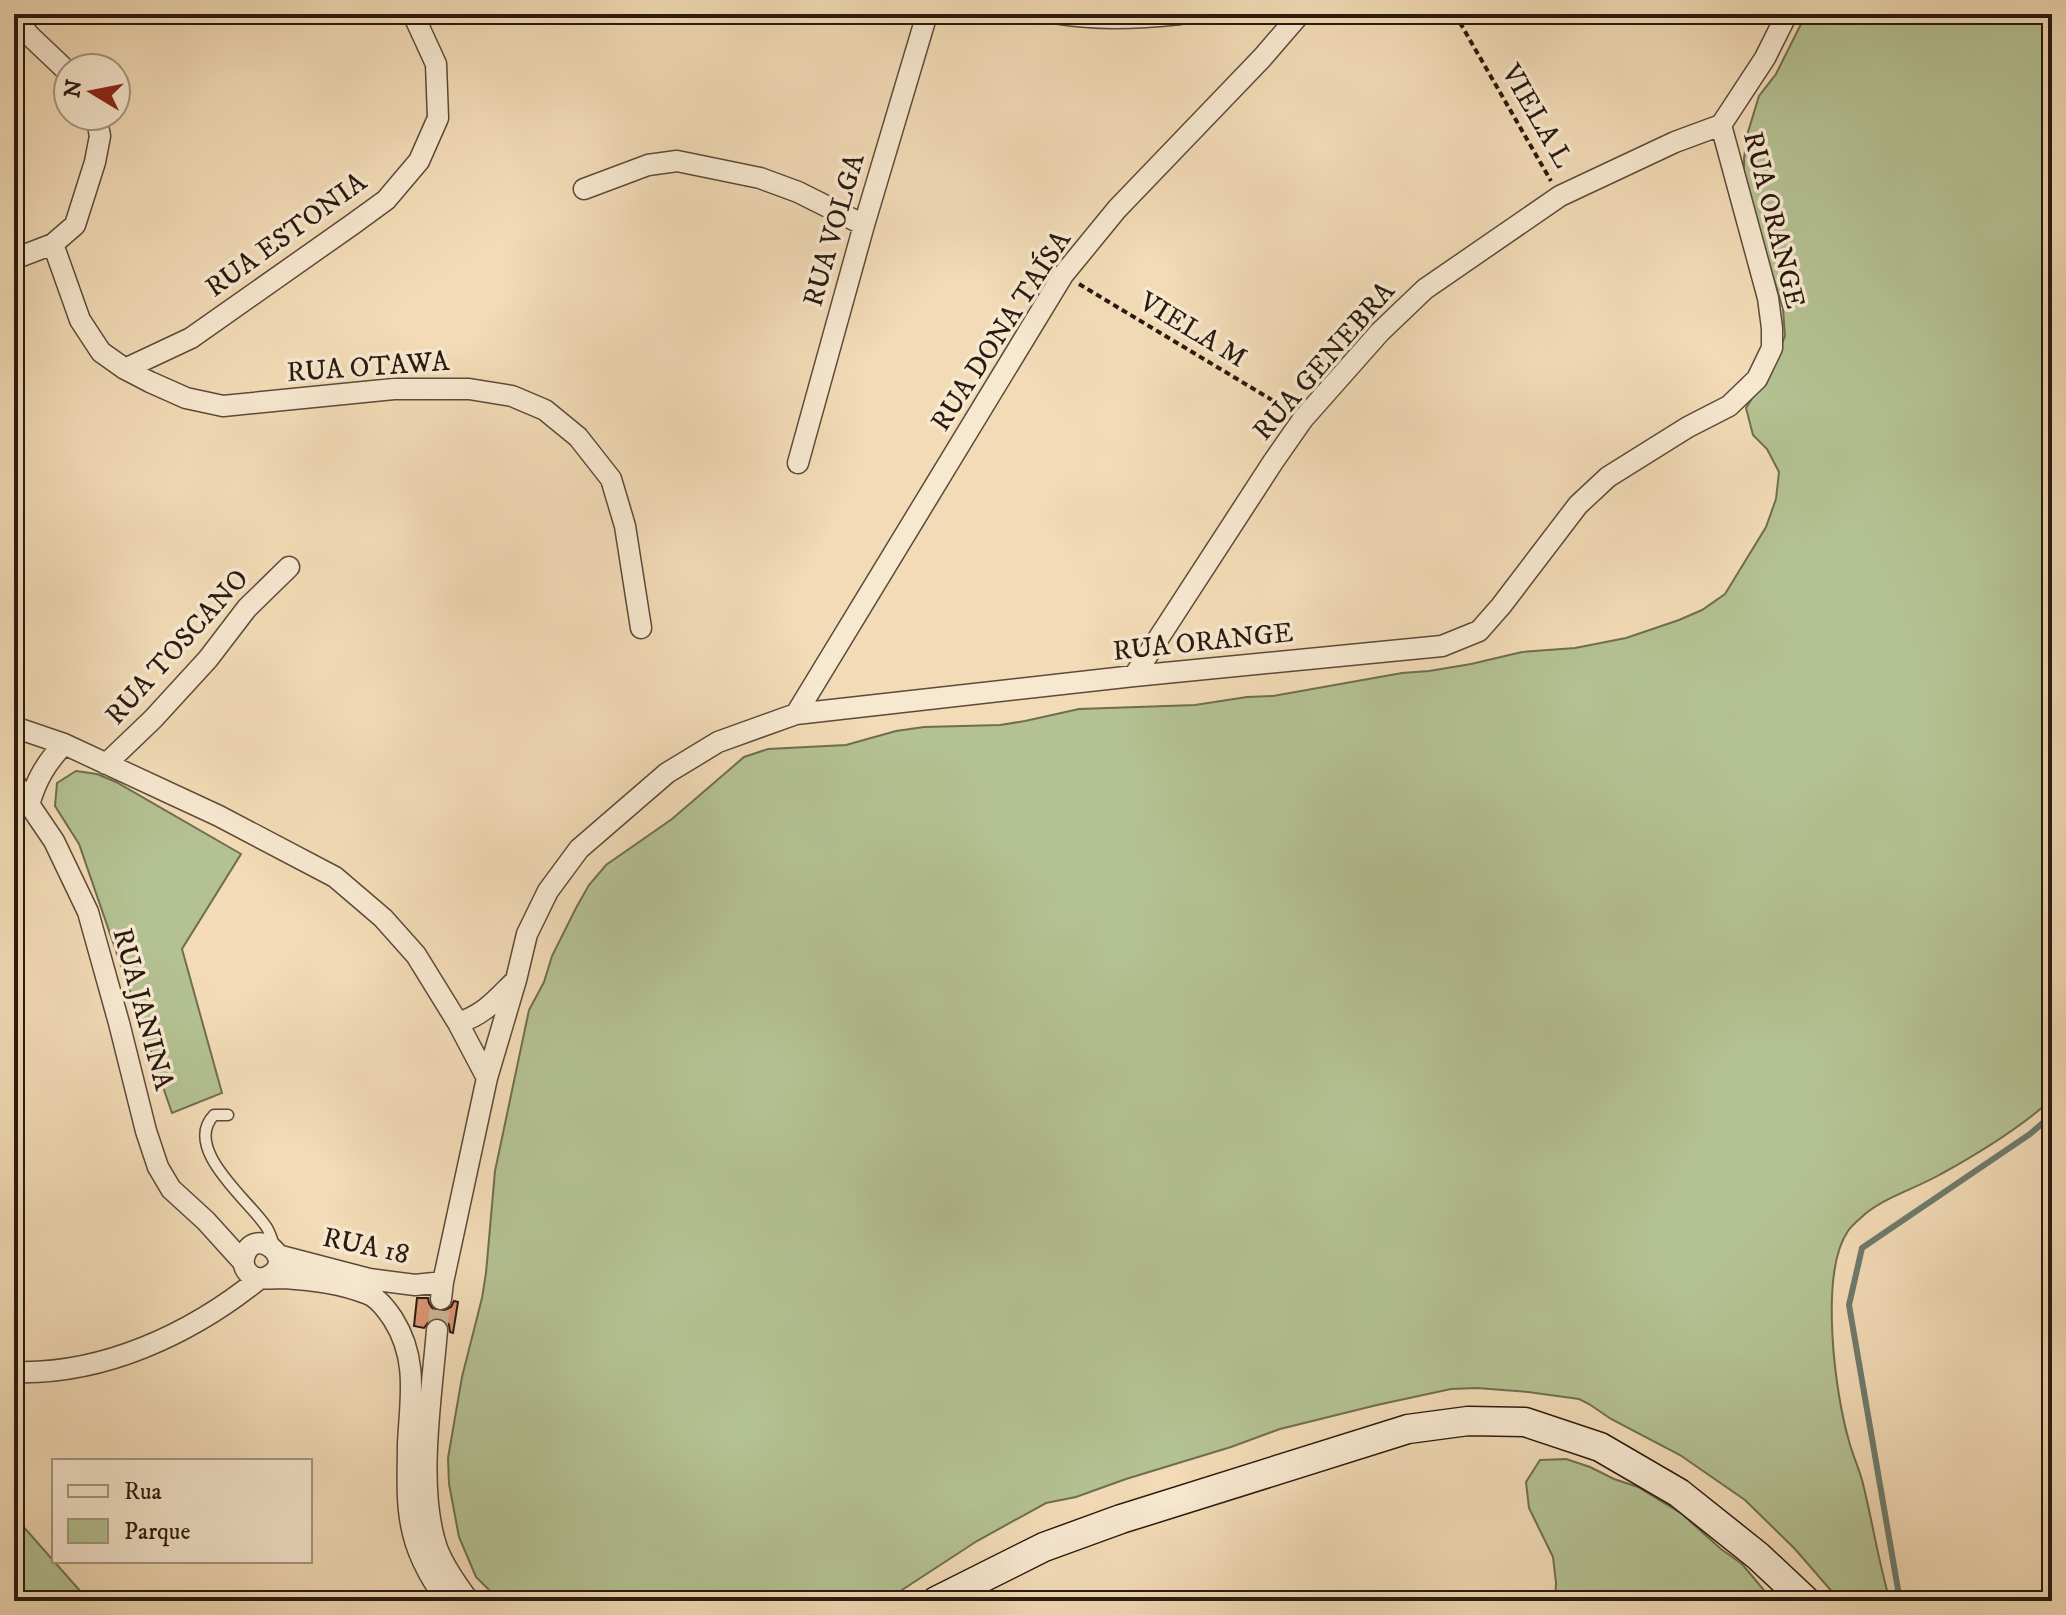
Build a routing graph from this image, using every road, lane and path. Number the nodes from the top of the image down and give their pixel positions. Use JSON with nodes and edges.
{"nodes":[{"id":1,"x":927,"y":14,"type":"edge"},
{"id":2,"x":1060,"y":14,"type":"edge"},
{"id":3,"x":1180,"y":14,"type":"edge"},
{"id":4,"x":1300,"y":14,"type":"edge"},
{"id":5,"x":1455,"y":14,"type":"edge"},
{"id":6,"x":1787,"y":14,"type":"edge"},
{"id":7,"x":414,"y":15,"type":"edge"},
{"id":8,"x":14,"y":16,"type":"edge"},
{"id":9,"x":52,"y":57,"type":"edge"},
{"id":10,"x":1721,"y":125,"type":"junction"},
{"id":11,"x":99,"y":132,"type":"edge"},
{"id":12,"x":584,"y":189,"type":"dead end"},
{"id":13,"x":1560,"y":196,"type":"junction"},
{"id":14,"x":864,"y":225,"type":"junction"},
{"id":15,"x":53,"y":244,"type":"junction"},
{"id":16,"x":14,"y":259,"type":"edge"},
{"id":17,"x":1063,"y":275,"type":"junction"},
{"id":18,"x":125,"y":369,"type":"junction"},
{"id":19,"x":1303,"y":419,"type":"junction"},
{"id":20,"x":798,"y":463,"type":"dead end"},
{"id":21,"x":289,"y":567,"type":"dead end"},
{"id":22,"x":641,"y":628,"type":"dead end"},
{"id":23,"x":1134,"y":676,"type":"junction"},
{"id":24,"x":796,"y":714,"type":"junction"},
{"id":25,"x":14,"y":727,"type":"edge"},
{"id":26,"x":64,"y":744,"type":"junction"},
{"id":27,"x":106,"y":764,"type":"junction"},
{"id":28,"x":14,"y":782,"type":"edge"},
{"id":29,"x":29,"y":805,"type":"junction"},
{"id":30,"x":516,"y":980,"type":"junction"},
{"id":31,"x":458,"y":1023,"type":"junction"},
{"id":32,"x":487,"y":1078,"type":"junction"},
{"id":33,"x":228,"y":1115,"type":"dead end"},
{"id":34,"x":206,"y":1221,"type":"junction"},
{"id":35,"x":271,"y":1249,"type":"junction"},
{"id":36,"x":254,"y":1272,"type":"junction"},
{"id":37,"x":442,"y":1291,"type":"joint"},
{"id":38,"x":437,"y":1330,"type":"tunnel mouth"},
{"id":39,"x":14,"y":1372,"type":"edge"},
{"id":40,"x":447,"y":1601,"type":"edge"},
{"id":41,"x":469,"y":1601,"type":"edge"},
{"id":42,"x":936,"y":1601,"type":"edge"},
{"id":43,"x":1806,"y":1601,"type":"edge"}],
"edges":[{"from":1,"to":14,"type":"street","name":"RUA VOLGA"},
{"from":2,"to":3,"type":"street"},
{"from":4,"to":17,"type":"street","name":"RUA DONA TAÍSA"},
{"from":5,"to":13,"type":"path","name":"VIELA L"},
{"from":6,"to":10,"type":"street"},
{"from":7,"to":18,"type":"street","name":"RUA ESTONIA"},
{"from":8,"to":9,"type":"street"},
{"from":10,"to":13,"type":"street","name":"RUA GENEBRA"},
{"from":10,"to":23,"type":"street","name":"RUA ORANGE"},
{"from":11,"to":15,"type":"street"},
{"from":12,"to":14,"type":"street"},
{"from":13,"to":19,"type":"street","name":"RUA GENEBRA"},
{"from":14,"to":20,"type":"street","name":"RUA VOLGA"},
{"from":15,"to":16,"type":"street"},
{"from":15,"to":18,"type":"street","name":"RUA OTAWA"},
{"from":17,"to":19,"type":"path","name":"VIELA M"},
{"from":17,"to":24,"type":"street","name":"RUA DONA TAÍSA"},
{"from":18,"to":22,"type":"street","name":"RUA OTAWA"},
{"from":19,"to":23,"type":"street","name":"RUA GENEBRA"},
{"from":21,"to":27,"type":"street","name":"RUA TOSCANO"},
{"from":23,"to":24,"type":"street","name":"RUA ORANGE"},
{"from":24,"to":30,"type":"street","name":"RUA ORANGE"},
{"from":25,"to":26,"type":"street"},
{"from":26,"to":27,"type":"street"},
{"from":26,"to":29,"type":"street"},
{"from":27,"to":31,"type":"street"},
{"from":28,"to":29,"type":"street","name":"RUA JANINA"},
{"from":29,"to":34,"type":"street","name":"RUA JANINA"},
{"from":30,"to":31,"type":"street"},
{"from":30,"to":32,"type":"street","name":"RUA ORANGE"},
{"from":31,"to":32,"type":"street"},
{"from":32,"to":37,"type":"street","name":"RUA ORANGE"},
{"from":33,"to":35,"type":"lane"},
{"from":34,"to":35,"type":"street","name":"RUA JANINA"},
{"from":34,"to":36,"type":"street","name":"RUA JANINA"},
{"from":35,"to":36,"type":"street"},
{"from":35,"to":36,"type":"street"},
{"from":35,"to":37,"type":"street","name":"RUA 18"},
{"from":36,"to":39,"type":"street"},
{"from":36,"to":40,"type":"street","name":"RUA 18"},
{"from":38,"to":41,"type":"street"},
{"from":42,"to":43,"type":"main road"}]}
